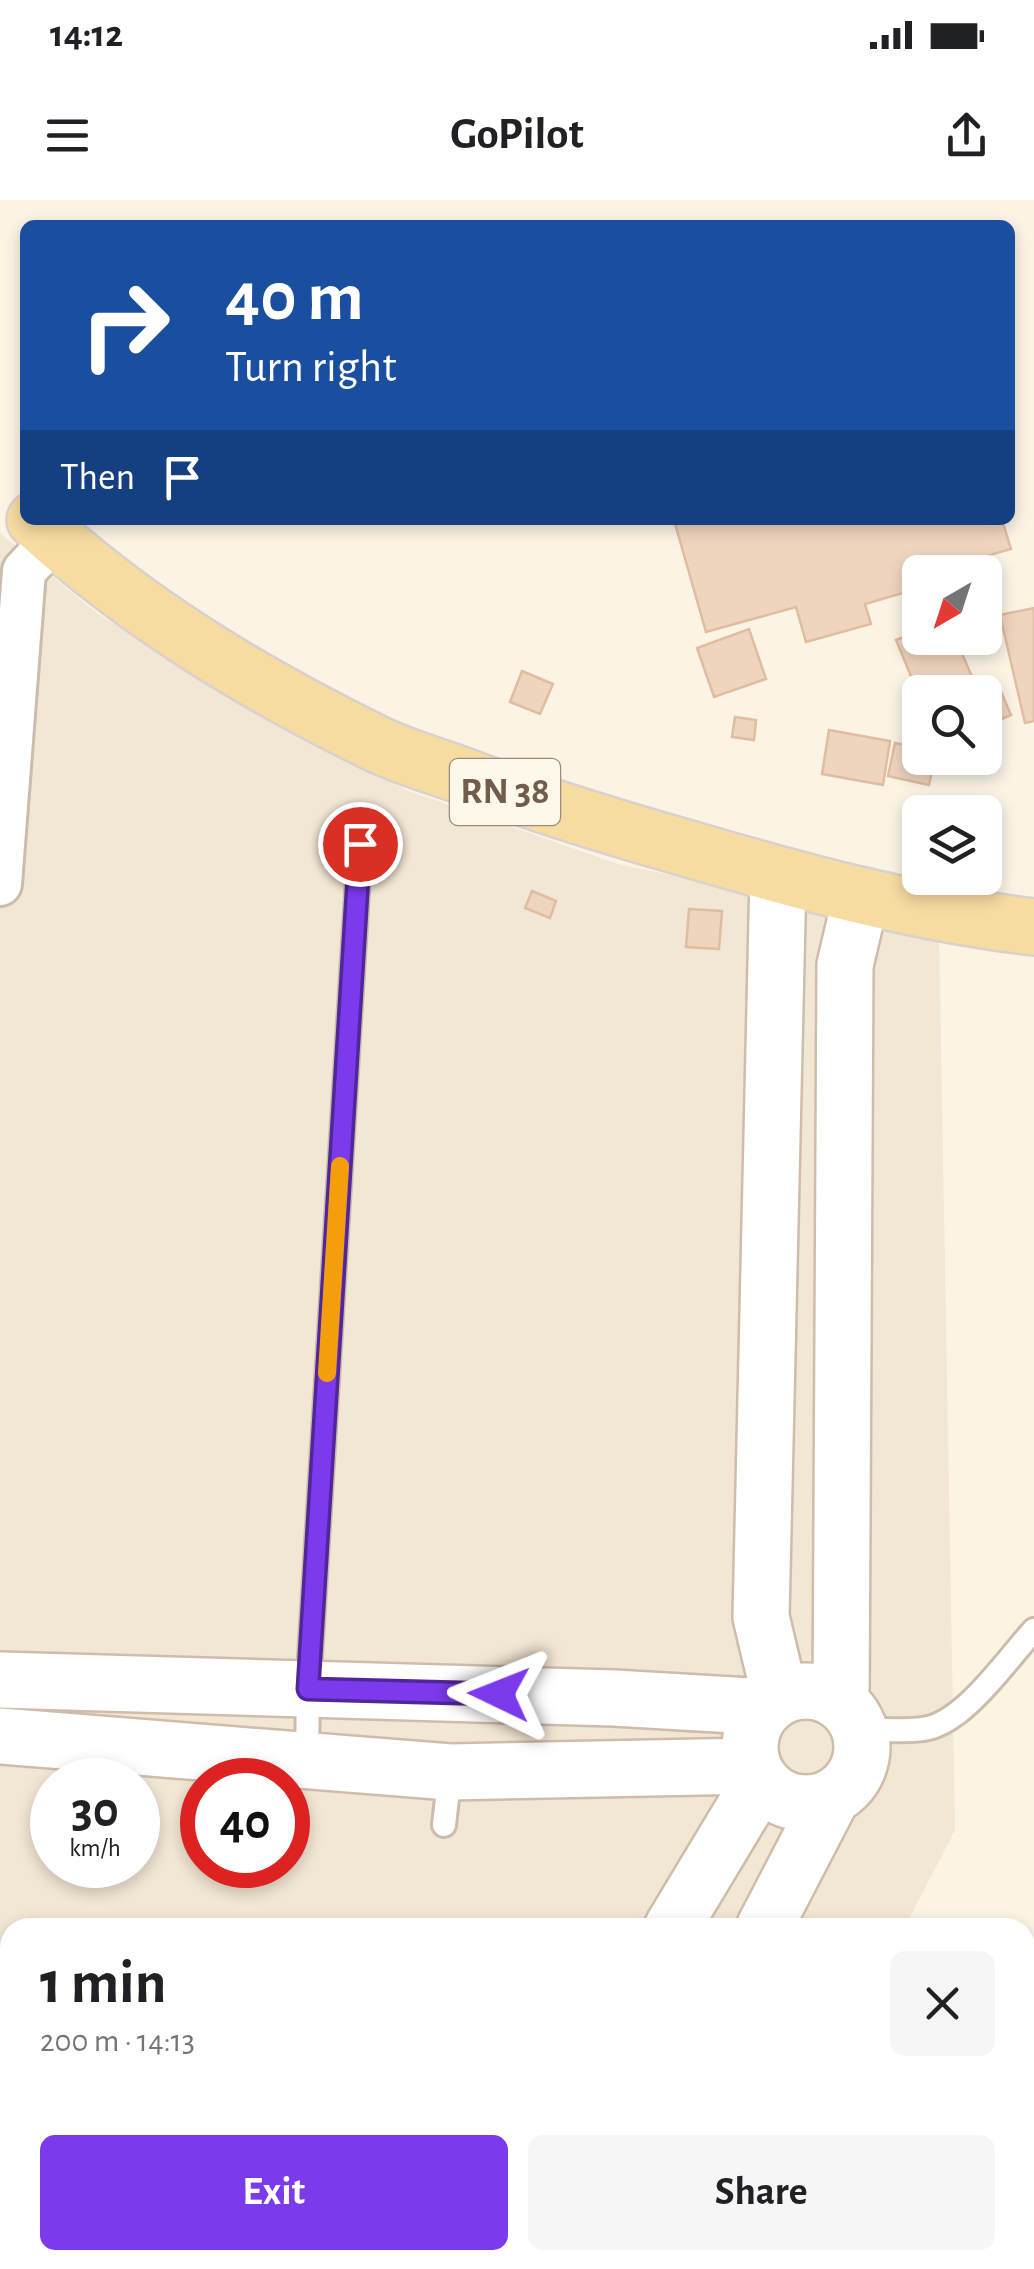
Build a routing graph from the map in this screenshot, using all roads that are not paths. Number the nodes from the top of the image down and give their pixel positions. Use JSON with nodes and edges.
{"nodes":[{"id":1,"x":0,"y":487,"type":"edge"},
{"id":2,"x":28,"y":542,"type":"edge"},
{"id":3,"x":360,"y":844,"type":"dead end"},
{"id":4,"x":778,"y":875,"type":"junction"},
{"id":5,"x":0,"y":884,"type":"edge"},
{"id":6,"x":861,"y":897,"type":"junction"},
{"id":7,"x":1034,"y":926,"type":"edge"},
{"id":8,"x":1034,"y":1630,"type":"edge"},
{"id":9,"x":0,"y":1680,"type":"edge"},
{"id":10,"x":308,"y":1689,"type":"junction"},
{"id":11,"x":773,"y":1702,"type":"junction"},
{"id":12,"x":850,"y":1716,"type":"junction"},
{"id":13,"x":0,"y":1736,"type":"edge"},
{"id":14,"x":281,"y":1758,"type":"edge"},
{"id":15,"x":307,"y":1758,"type":"edge"},
{"id":16,"x":310,"y":1760,"type":"edge"},
{"id":17,"x":450,"y":1772,"type":"junction"},
{"id":18,"x":757,"y":1773,"type":"junction"},
{"id":19,"x":832,"y":1798,"type":"junction"},
{"id":20,"x":444,"y":1825,"type":"dead end"},
{"id":21,"x":677,"y":1918,"type":"edge"},
{"id":22,"x":769,"y":1918,"type":"edge"}],
"edges":[{"from":1,"to":2,"type":"main road","number":"RN 38"},
{"from":2,"to":4,"type":"main road","number":"RN 38"},
{"from":2,"to":5,"type":"street"},
{"from":3,"to":10,"type":"lane"},
{"from":4,"to":6,"type":"main road","number":"RN 38"},
{"from":4,"to":11,"type":"street"},
{"from":6,"to":7,"type":"main road","number":"RN 38"},
{"from":6,"to":12,"type":"street"},
{"from":8,"to":12,"type":"lane"},
{"from":9,"to":10,"type":"street"},
{"from":10,"to":11,"type":"street"},
{"from":10,"to":15,"type":"lane"},
{"from":11,"to":12,"type":"street"},
{"from":11,"to":18,"type":"street"},
{"from":12,"to":19,"type":"street"},
{"from":13,"to":14,"type":"street"},
{"from":16,"to":17,"type":"street"},
{"from":17,"to":18,"type":"street"},
{"from":17,"to":20,"type":"lane"},
{"from":18,"to":19,"type":"street"},
{"from":18,"to":21,"type":"street"},
{"from":19,"to":22,"type":"street"}]}
